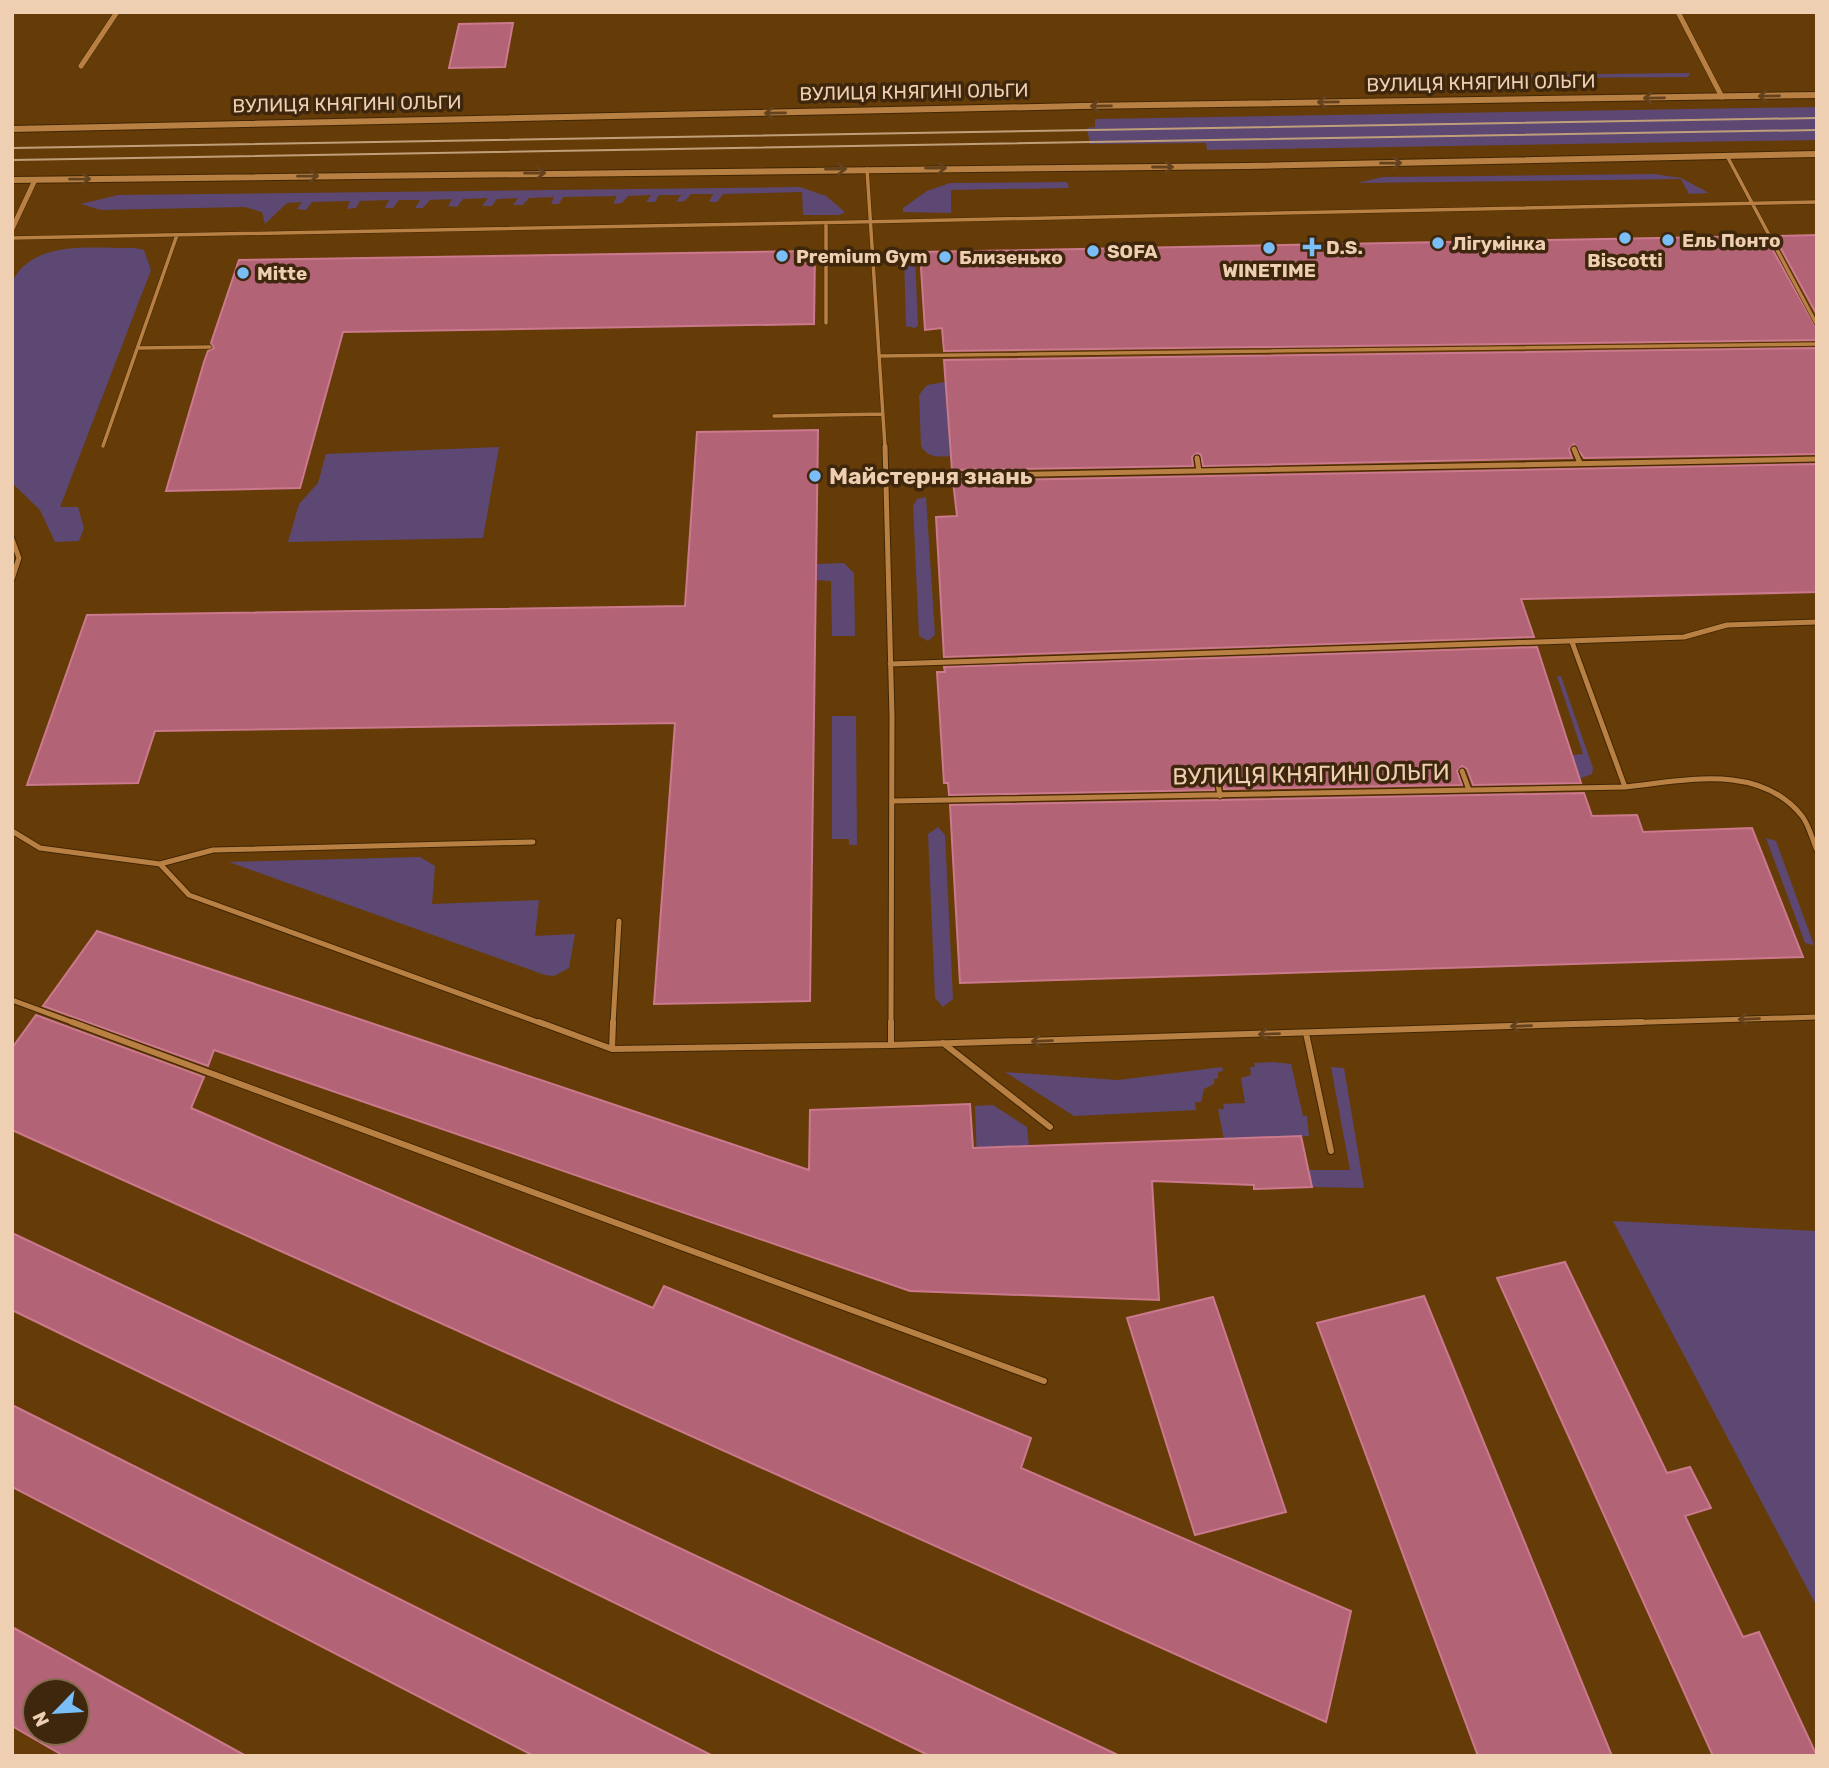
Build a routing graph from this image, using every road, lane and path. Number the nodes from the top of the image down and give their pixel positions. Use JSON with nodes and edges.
{"nodes":[{"id":1,"x":117,"y":12,"type":"edge"},
{"id":2,"x":1678,"y":12,"type":"edge"},
{"id":3,"x":82,"y":66,"type":"dead end"},
{"id":4,"x":1817,"y":95,"type":"edge"},
{"id":5,"x":1722,"y":97,"type":"junction"},
{"id":6,"x":17,"y":128,"type":"edge"},
{"id":7,"x":1817,"y":154,"type":"edge"},
{"id":8,"x":1727,"y":156,"type":"junction"},
{"id":9,"x":867,"y":169,"type":"junction"},
{"id":10,"x":12,"y":180,"type":"edge"},
{"id":11,"x":35,"y":180,"type":"junction"},
{"id":12,"x":1817,"y":202,"type":"edge"},
{"id":13,"x":1755,"y":204,"type":"junction"},
{"id":14,"x":872,"y":224,"type":"junction"},
{"id":15,"x":826,"y":225,"type":"junction"},
{"id":16,"x":12,"y":229,"type":"edge"},
{"id":17,"x":177,"y":235,"type":"junction"},
{"id":18,"x":12,"y":238,"type":"edge"},
{"id":19,"x":826,"y":323,"type":"dead end"},
{"id":20,"x":1817,"y":325,"type":"edge"},
{"id":21,"x":1817,"y":344,"type":"edge"},
{"id":22,"x":210,"y":347,"type":"dead end"},
{"id":23,"x":138,"y":348,"type":"junction"},
{"id":24,"x":880,"y":356,"type":"junction"},
{"id":25,"x":883,"y":414,"type":"junction"},
{"id":26,"x":774,"y":416,"type":"dead end"},
{"id":27,"x":103,"y":446,"type":"dead end"},
{"id":28,"x":1574,"y":449,"type":"dead end"},
{"id":29,"x":1197,"y":458,"type":"dead end"},
{"id":30,"x":1817,"y":458,"type":"edge"},
{"id":31,"x":1580,"y":463,"type":"junction"},
{"id":32,"x":1199,"y":471,"type":"junction"},
{"id":33,"x":887,"y":477,"type":"junction"},
{"id":34,"x":12,"y":540,"type":"edge"},
{"id":35,"x":12,"y":579,"type":"edge"},
{"id":36,"x":1817,"y":622,"type":"edge"},
{"id":37,"x":1572,"y":642,"type":"junction"},
{"id":38,"x":890,"y":664,"type":"junction"},
{"id":39,"x":1462,"y":771,"type":"dead end"},
{"id":40,"x":1217,"y":777,"type":"dead end"},
{"id":41,"x":1728,"y":778,"type":"joint"},
{"id":42,"x":1625,"y":788,"type":"junction"},
{"id":43,"x":1469,"y":790,"type":"junction"},
{"id":44,"x":1220,"y":796,"type":"junction"},
{"id":45,"x":894,"y":802,"type":"junction"},
{"id":46,"x":12,"y":831,"type":"edge"},
{"id":47,"x":533,"y":842,"type":"dead end"},
{"id":48,"x":1817,"y":850,"type":"edge"},
{"id":49,"x":160,"y":864,"type":"junction"},
{"id":50,"x":619,"y":921,"type":"dead end"},
{"id":51,"x":12,"y":1000,"type":"edge"},
{"id":52,"x":1817,"y":1017,"type":"edge"},
{"id":53,"x":1306,"y":1033,"type":"junction"},
{"id":54,"x":943,"y":1043,"type":"junction"},
{"id":55,"x":891,"y":1045,"type":"junction"},
{"id":56,"x":612,"y":1049,"type":"junction"},
{"id":57,"x":1050,"y":1127,"type":"dead end"},
{"id":58,"x":1331,"y":1151,"type":"dead end"},
{"id":59,"x":1044,"y":1381,"type":"dead end"}],
"edges":[{"from":1,"to":3,"type":"street"},
{"from":2,"to":5,"type":"street"},
{"from":4,"to":5,"type":"main road","name":"ВУЛИЦЯ КНЯГИНІ ОЛЬГИ","one_way":true},
{"from":5,"to":6,"type":"main road","name":"ВУЛИЦЯ КНЯГИНІ ОЛЬГИ","one_way":true},
{"from":7,"to":8,"type":"main road"},
{"from":9,"to":8,"type":"main road","one_way":true},
{"from":8,"to":13,"type":"lane"},
{"from":11,"to":9,"type":"main road","one_way":true},
{"from":9,"to":14,"type":"lane"},
{"from":10,"to":11,"type":"main road"},
{"from":11,"to":16,"type":"street"},
{"from":12,"to":13,"type":"lane"},
{"from":13,"to":14,"type":"lane"},
{"from":13,"to":20,"type":"lane"},
{"from":14,"to":15,"type":"lane"},
{"from":14,"to":24,"type":"lane"},
{"from":15,"to":17,"type":"lane"},
{"from":15,"to":19,"type":"lane"},
{"from":17,"to":18,"type":"lane"},
{"from":17,"to":23,"type":"lane"},
{"from":21,"to":24,"type":"lane"},
{"from":22,"to":23,"type":"lane"},
{"from":23,"to":27,"type":"lane"},
{"from":24,"to":25,"type":"lane"},
{"from":25,"to":26,"type":"lane"},
{"from":25,"to":33,"type":"lane"},
{"from":28,"to":31,"type":"lane"},
{"from":29,"to":32,"type":"lane"},
{"from":30,"to":31,"type":"lane"},
{"from":31,"to":32,"type":"lane"},
{"from":32,"to":33,"type":"lane"},
{"from":33,"to":38,"type":"lane"},
{"from":34,"to":35,"type":"lane"},
{"from":36,"to":37,"type":"lane"},
{"from":37,"to":38,"type":"lane"},
{"from":37,"to":42,"type":"lane"},
{"from":38,"to":45,"type":"lane"},
{"from":39,"to":43,"type":"lane"},
{"from":40,"to":44,"type":"lane"},
{"from":41,"to":42,"type":"lane","name":"ВУЛИЦЯ КНЯГИНІ ОЛЬГИ"},
{"from":41,"to":48,"type":"lane"},
{"from":42,"to":43,"type":"lane","name":"ВУЛИЦЯ КНЯГИНІ ОЛЬГИ"},
{"from":43,"to":44,"type":"lane","name":"ВУЛИЦЯ КНЯГИНІ ОЛЬГИ"},
{"from":44,"to":45,"type":"lane","name":"ВУЛИЦЯ КНЯГИНІ ОЛЬГИ"},
{"from":45,"to":55,"type":"lane"},
{"from":46,"to":49,"type":"lane"},
{"from":47,"to":49,"type":"lane"},
{"from":49,"to":56,"type":"lane"},
{"from":50,"to":56,"type":"lane"},
{"from":51,"to":59,"type":"lane"},
{"from":52,"to":53,"type":"lane","one_way":true},
{"from":53,"to":54,"type":"lane","one_way":true},
{"from":53,"to":58,"type":"lane"},
{"from":54,"to":55,"type":"lane"},
{"from":54,"to":57,"type":"lane"},
{"from":55,"to":56,"type":"lane"}]}
